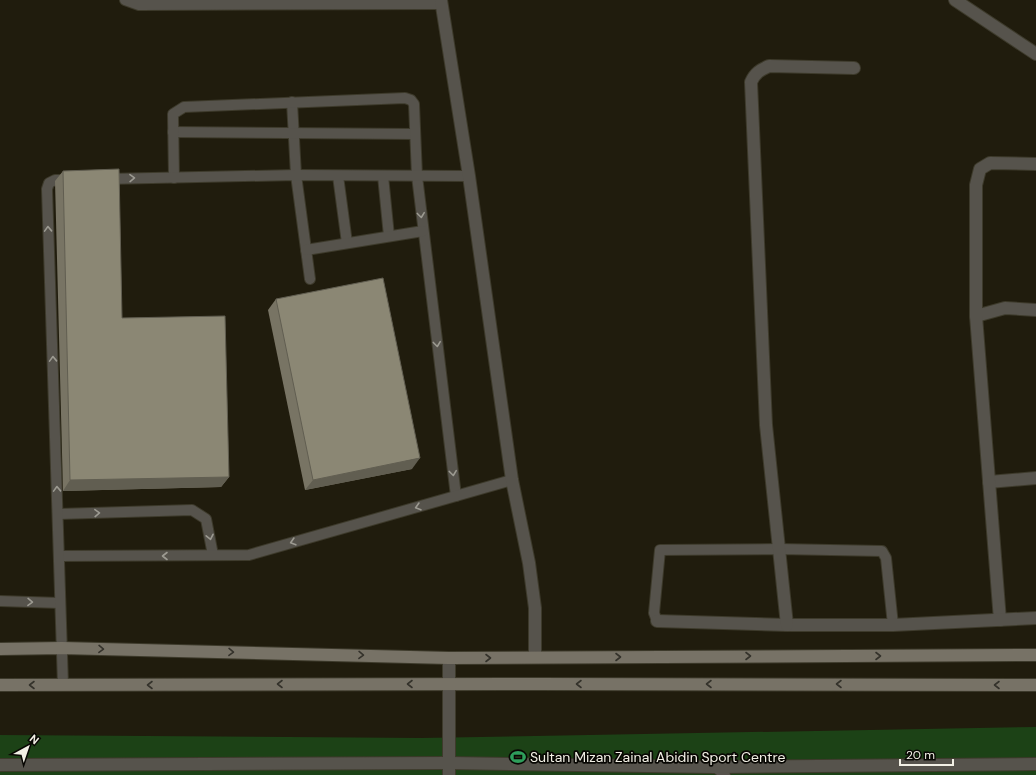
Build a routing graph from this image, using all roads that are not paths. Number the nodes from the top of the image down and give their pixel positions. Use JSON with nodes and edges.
{"nodes":[{"id":1,"x":125,"y":0,"type":"edge"},
{"id":2,"x":955,"y":0,"type":"edge"},
{"id":3,"x":441,"y":2,"type":"edge"},
{"id":4,"x":1036,"y":54,"type":"edge"},
{"id":5,"x":854,"y":68,"type":"dead end"},
{"id":6,"x":292,"y":102,"type":"junction"},
{"id":7,"x":173,"y":132,"type":"junction"},
{"id":8,"x":294,"y":133,"type":"junction"},
{"id":9,"x":415,"y":134,"type":"junction"},
{"id":10,"x":1036,"y":164,"type":"edge"},
{"id":11,"x":296,"y":175,"type":"junction"},
{"id":12,"x":338,"y":176,"type":"junction"},
{"id":13,"x":383,"y":176,"type":"junction"},
{"id":14,"x":417,"y":176,"type":"junction"},
{"id":15,"x":469,"y":176,"type":"junction"},
{"id":16,"x":174,"y":178,"type":"junction"},
{"id":17,"x":95,"y":179,"type":"edge"},
{"id":18,"x":79,"y":180,"type":"edge"},
{"id":19,"x":423,"y":230,"type":"junction"},
{"id":20,"x":389,"y":236,"type":"junction"},
{"id":21,"x":347,"y":243,"type":"junction"},
{"id":22,"x":306,"y":250,"type":"junction"},
{"id":23,"x":310,"y":279,"type":"dead end"},
{"id":24,"x":1036,"y":310,"type":"edge"},
{"id":25,"x":976,"y":316,"type":"junction"},
{"id":26,"x":1036,"y":478,"type":"edge"},
{"id":27,"x":512,"y":480,"type":"junction"},
{"id":28,"x":989,"y":482,"type":"junction"},
{"id":29,"x":456,"y":496,"type":"junction"},
{"id":30,"x":58,"y":514,"type":"junction"},
{"id":31,"x":779,"y":549,"type":"junction"},
{"id":32,"x":214,"y":555,"type":"junction"},
{"id":33,"x":59,"y":556,"type":"junction"},
{"id":34,"x":0,"y":601,"type":"edge"},
{"id":35,"x":60,"y":602,"type":"junction"},
{"id":36,"x":1036,"y":618,"type":"edge"},
{"id":37,"x":1000,"y":620,"type":"junction"},
{"id":38,"x":657,"y":621,"type":"joint"},
{"id":39,"x":787,"y":625,"type":"junction"},
{"id":40,"x":893,"y":625,"type":"junction"},
{"id":41,"x":62,"y":648,"type":"junction"},
{"id":42,"x":0,"y":649,"type":"edge"},
{"id":43,"x":1036,"y":655,"type":"edge"},
{"id":44,"x":535,"y":657,"type":"junction"},
{"id":45,"x":449,"y":658,"type":"junction"},
{"id":46,"x":449,"y":684,"type":"junction"},
{"id":47,"x":0,"y":685,"type":"edge"},
{"id":48,"x":63,"y":685,"type":"junction"},
{"id":49,"x":1036,"y":685,"type":"edge"},
{"id":50,"x":1036,"y":764,"type":"edge"},
{"id":51,"x":0,"y":765,"type":"edge"},
{"id":52,"x":715,"y":767,"type":"junction"},
{"id":53,"x":449,"y":769,"type":"edge"},
{"id":54,"x":725,"y":775,"type":"edge"}],
"edges":[{"from":1,"to":3,"type":"lane"},
{"from":2,"to":4,"type":"street"},
{"from":3,"to":15,"type":"street"},
{"from":5,"to":31,"type":"street"},
{"from":6,"to":7,"type":"lane"},
{"from":6,"to":8,"type":"lane"},
{"from":6,"to":9,"type":"lane"},
{"from":7,"to":8,"type":"lane"},
{"from":7,"to":16,"type":"lane"},
{"from":8,"to":9,"type":"lane"},
{"from":8,"to":11,"type":"lane"},
{"from":9,"to":14,"type":"lane"},
{"from":10,"to":25,"type":"street"},
{"from":11,"to":12,"type":"lane"},
{"from":11,"to":16,"type":"lane"},
{"from":11,"to":22,"type":"lane"},
{"from":12,"to":13,"type":"lane"},
{"from":12,"to":21,"type":"lane"},
{"from":13,"to":14,"type":"lane"},
{"from":13,"to":20,"type":"lane"},
{"from":14,"to":15,"type":"lane"},
{"from":14,"to":19,"type":"lane","one_way":true},
{"from":15,"to":27,"type":"street"},
{"from":17,"to":16,"type":"lane","one_way":true},
{"from":30,"to":18,"type":"lane","one_way":true},
{"from":19,"to":20,"type":"lane"},
{"from":19,"to":29,"type":"lane","one_way":true},
{"from":20,"to":21,"type":"lane"},
{"from":21,"to":22,"type":"lane"},
{"from":22,"to":23,"type":"lane"},
{"from":24,"to":25,"type":"street"},
{"from":25,"to":28,"type":"street"},
{"from":26,"to":28,"type":"street"},
{"from":27,"to":29,"type":"lane"},
{"from":27,"to":44,"type":"street"},
{"from":28,"to":37,"type":"street"},
{"from":29,"to":32,"type":"lane","one_way":true},
{"from":30,"to":32,"type":"lane","one_way":true},
{"from":30,"to":33,"type":"lane"},
{"from":31,"to":38,"type":"lane"},
{"from":31,"to":39,"type":"street"},
{"from":31,"to":40,"type":"lane"},
{"from":32,"to":33,"type":"lane","one_way":true},
{"from":33,"to":35,"type":"lane"},
{"from":34,"to":35,"type":"lane","one_way":true},
{"from":35,"to":41,"type":"lane"},
{"from":36,"to":37,"type":"street"},
{"from":37,"to":40,"type":"street"},
{"from":38,"to":39,"type":"street"},
{"from":39,"to":40,"type":"street"},
{"from":41,"to":42,"type":"main road"},
{"from":41,"to":45,"type":"main road","one_way":true},
{"from":41,"to":48,"type":"lane"},
{"from":44,"to":43,"type":"main road","one_way":true},
{"from":45,"to":44,"type":"main road","one_way":true},
{"from":45,"to":46,"type":"street"},
{"from":46,"to":48,"type":"main road","one_way":true},
{"from":49,"to":46,"type":"main road","one_way":true},
{"from":46,"to":53,"type":"street"},
{"from":48,"to":47,"type":"main road","one_way":true},
{"from":50,"to":52,"type":"street"},
{"from":51,"to":53,"type":"street"},
{"from":52,"to":53,"type":"street"},
{"from":52,"to":54,"type":"lane"}]}
